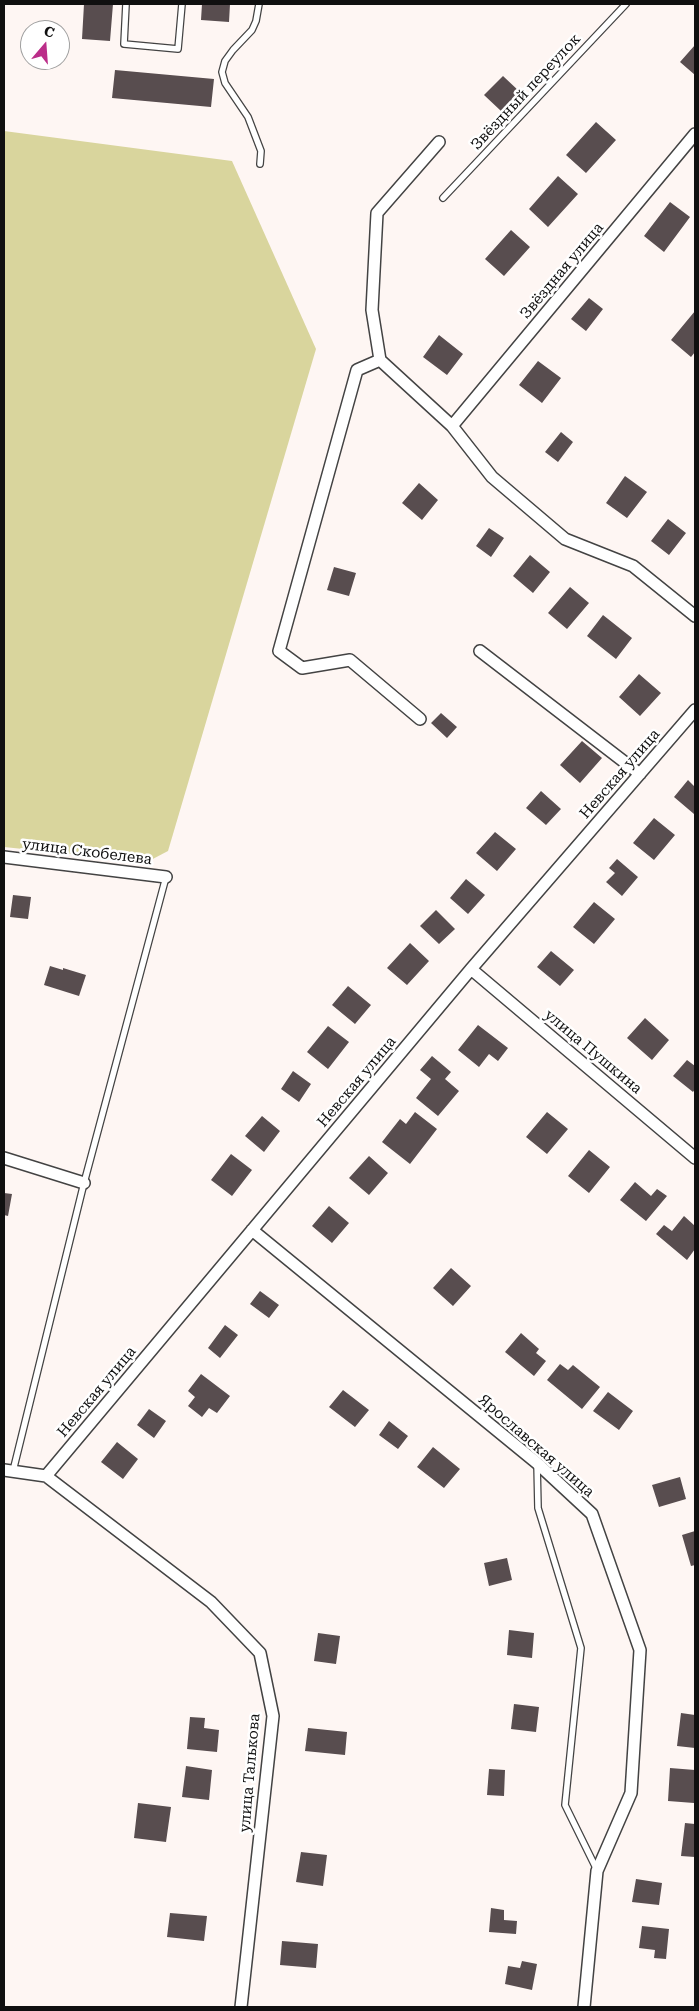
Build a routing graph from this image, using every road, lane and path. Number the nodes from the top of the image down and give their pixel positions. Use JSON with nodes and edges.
{"nodes":[{"id":1,"x":126,"y":4,"type":"edge"},
{"id":2,"x":182,"y":4,"type":"edge"},
{"id":3,"x":259,"y":4,"type":"edge"},
{"id":4,"x":626,"y":4,"type":"edge"},
{"id":5,"x":695,"y":134,"type":"edge"},
{"id":6,"x":439,"y":142,"type":"dead end"},
{"id":7,"x":260,"y":164,"type":"dead end"},
{"id":8,"x":443,"y":198,"type":"dead end"},
{"id":9,"x":380,"y":360,"type":"junction"},
{"id":10,"x":452,"y":426,"type":"junction"},
{"id":11,"x":694,"y":612,"type":"edge"},
{"id":12,"x":480,"y":651,"type":"dead end"},
{"id":13,"x":695,"y":710,"type":"edge"},
{"id":14,"x":420,"y":719,"type":"dead end"},
{"id":15,"x":640,"y":774,"type":"junction"},
{"id":16,"x":4,"y":857,"type":"edge"},
{"id":17,"x":166,"y":877,"type":"joint"},
{"id":18,"x":472,"y":969,"type":"junction"},
{"id":19,"x":4,"y":1158,"type":"edge"},
{"id":20,"x":695,"y":1158,"type":"edge"},
{"id":21,"x":84,"y":1183,"type":"junction"},
{"id":22,"x":252,"y":1230,"type":"junction"},
{"id":23,"x":537,"y":1464,"type":"junction"},
{"id":24,"x":8,"y":1471,"type":"edge"},
{"id":25,"x":46,"y":1476,"type":"junction"},
{"id":26,"x":597,"y":1871,"type":"junction"},
{"id":27,"x":241,"y":2007,"type":"edge"},
{"id":28,"x":584,"y":2007,"type":"edge"}],
"edges":[{"from":1,"to":2,"type":"lane"},
{"from":3,"to":7,"type":"lane"},
{"from":4,"to":8,"type":"lane","name":"Звёздный переулок"},
{"from":5,"to":10,"type":"street","name":"Звёздная улица"},
{"from":6,"to":9,"type":"street"},
{"from":9,"to":10,"type":"street"},
{"from":9,"to":14,"type":"street"},
{"from":10,"to":11,"type":"street"},
{"from":12,"to":15,"type":"street"},
{"from":13,"to":15,"type":"street","name":"Невская улица"},
{"from":15,"to":18,"type":"street","name":"Невская улица"},
{"from":16,"to":17,"type":"street","name":"улица Скобелева"},
{"from":17,"to":21,"type":"lane"},
{"from":18,"to":20,"type":"street","name":"улица Пушкина"},
{"from":18,"to":22,"type":"street","name":"Невская улица"},
{"from":19,"to":21,"type":"street"},
{"from":21,"to":24,"type":"lane"},
{"from":22,"to":23,"type":"street","name":"Ярославская улица"},
{"from":22,"to":25,"type":"street","name":"Невская улица"},
{"from":23,"to":26,"type":"lane"},
{"from":23,"to":26,"type":"street","name":"Ярославская улица"},
{"from":24,"to":25,"type":"street","name":"улица Талькова"},
{"from":25,"to":27,"type":"street","name":"улица Талькова"},
{"from":26,"to":28,"type":"street","name":"Ярославская улица"}]}
